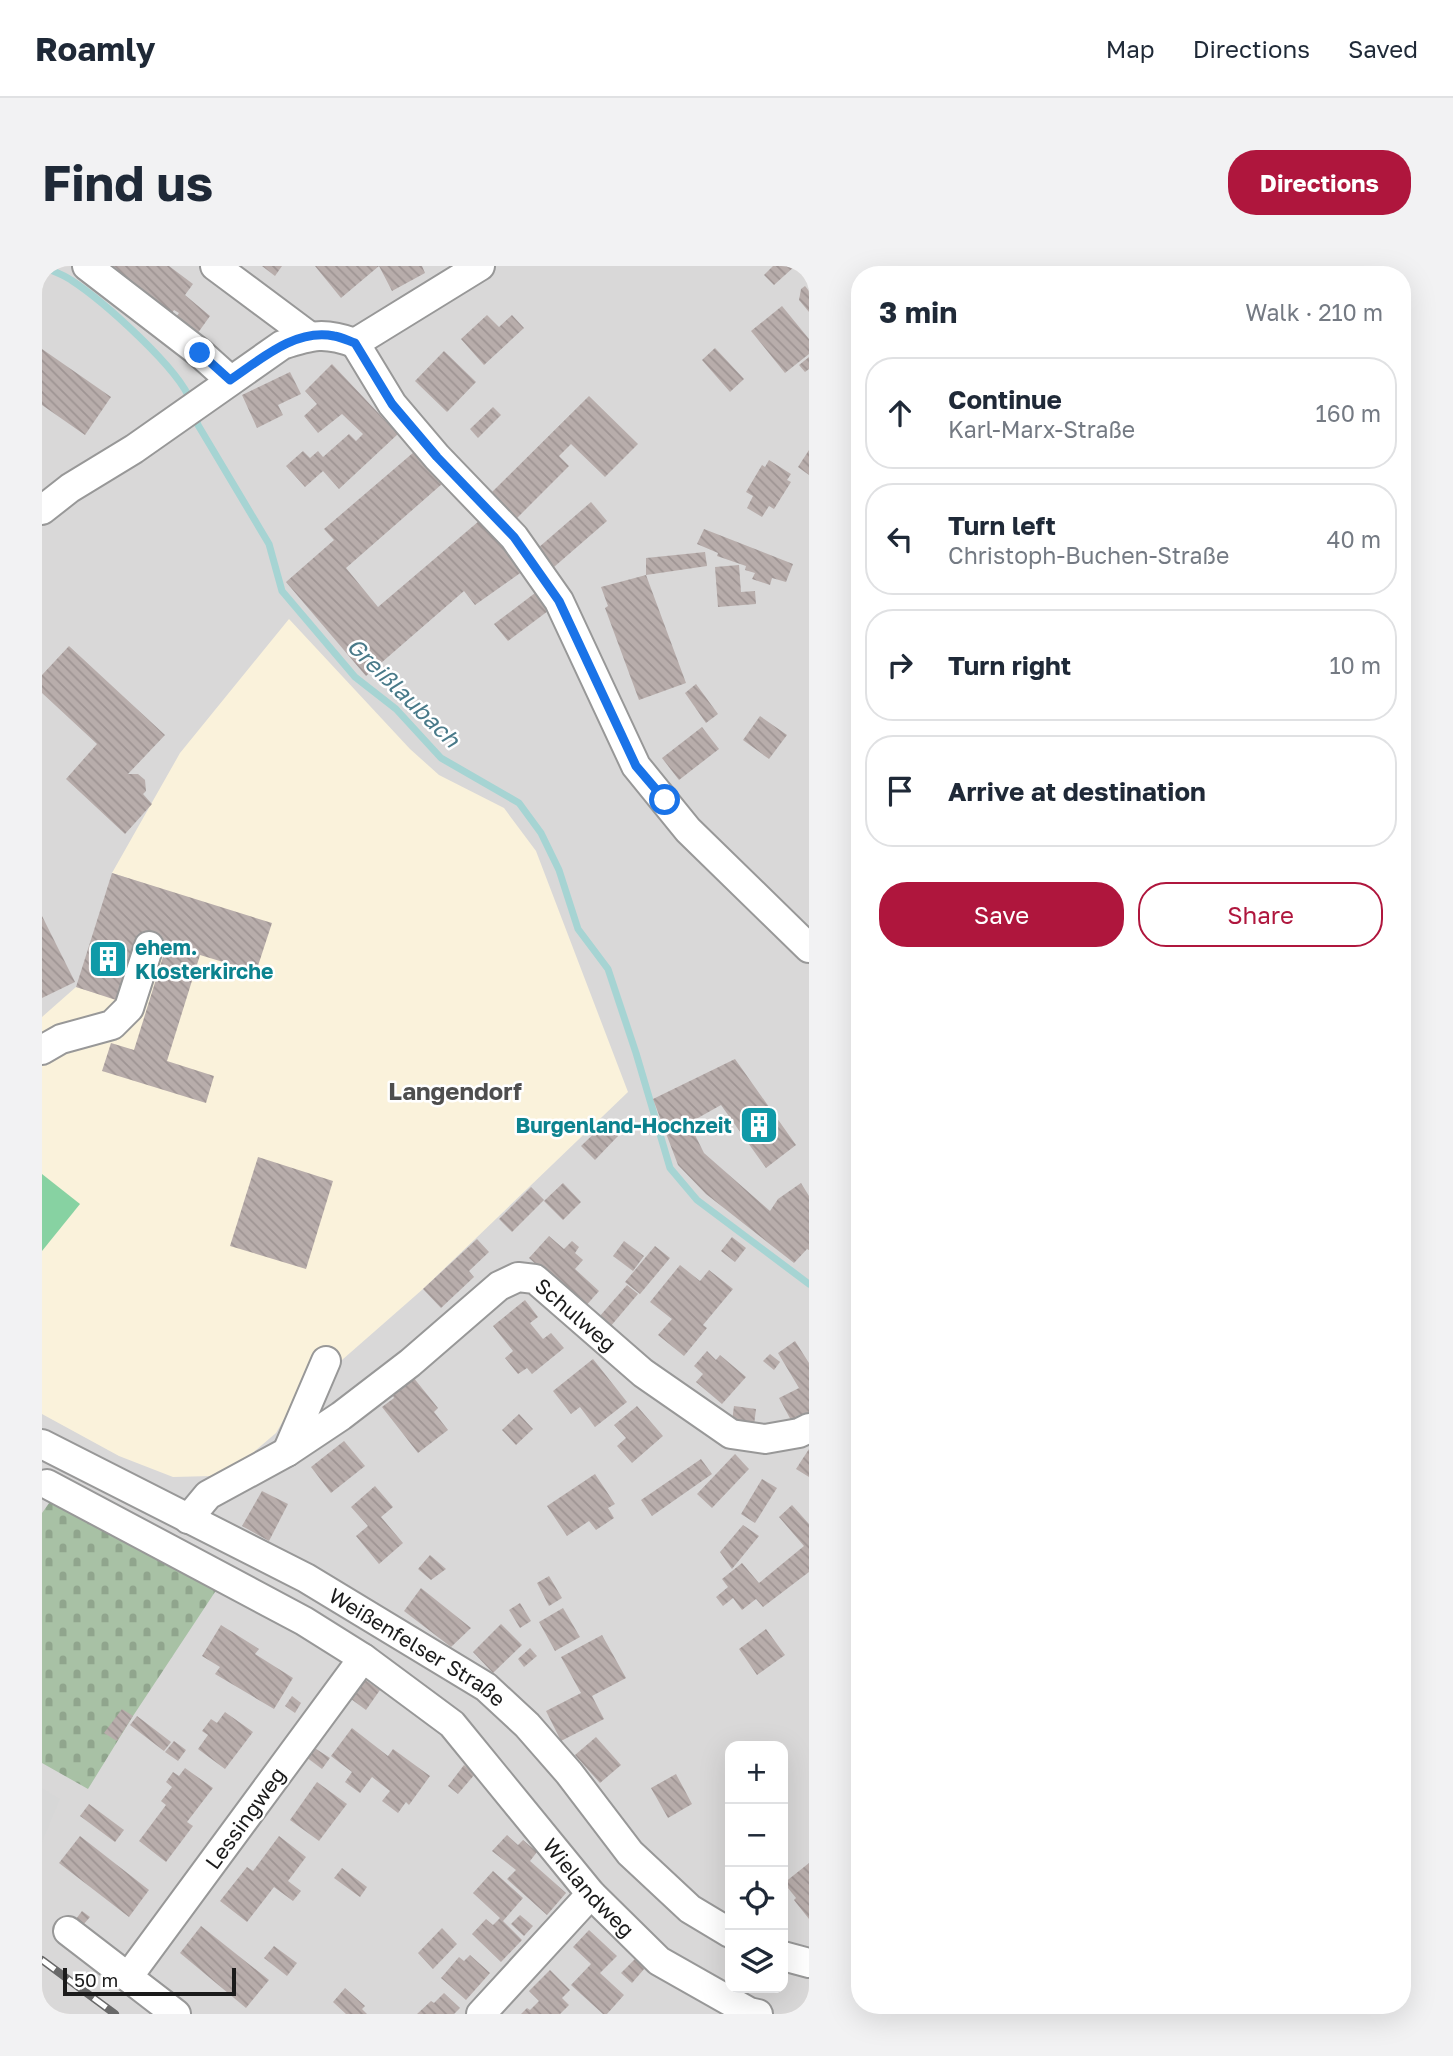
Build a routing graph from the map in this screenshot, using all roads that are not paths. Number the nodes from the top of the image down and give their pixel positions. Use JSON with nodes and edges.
{"nodes":[{"id":1,"x":87,"y":266,"type":"edge"},
{"id":2,"x":215,"y":266,"type":"edge"},
{"id":3,"x":480,"y":266,"type":"edge"},
{"id":4,"x":309,"y":336,"type":"junction"},
{"id":5,"x":355,"y":343,"type":"junction"},
{"id":6,"x":219,"y":388,"type":"junction"},
{"id":7,"x":42,"y":510,"type":"edge"},
{"id":8,"x":654,"y":756,"type":"dead end"},
{"id":9,"x":665,"y":800,"type":"junction"},
{"id":10,"x":149,"y":946,"type":"dead end"},
{"id":11,"x":809,"y":948,"type":"edge"},
{"id":12,"x":42,"y":1050,"type":"edge"},
{"id":13,"x":326,"y":1361,"type":"dead end"},
{"id":14,"x":809,"y":1428,"type":"edge"},
{"id":15,"x":51,"y":1449,"type":"edge"},
{"id":16,"x":287,"y":1452,"type":"junction"},
{"id":17,"x":45,"y":1487,"type":"edge"},
{"id":18,"x":188,"y":1519,"type":"junction"},
{"id":19,"x":363,"y":1658,"type":"junction"},
{"id":20,"x":592,"y":1894,"type":"junction"},
{"id":21,"x":725,"y":1930,"type":"edge"},
{"id":22,"x":68,"y":1931,"type":"dead end"},
{"id":23,"x":788,"y":1957,"type":"edge"},
{"id":24,"x":809,"y":1963,"type":"edge"},
{"id":25,"x":128,"y":1977,"type":"junction"},
{"id":26,"x":176,"y":2014,"type":"edge"},
{"id":27,"x":481,"y":2014,"type":"edge"},
{"id":28,"x":758,"y":2014,"type":"edge"}],
"edges":[{"from":1,"to":6,"type":"street"},
{"from":2,"to":4,"type":"street"},
{"from":3,"to":5,"type":"street"},
{"from":4,"to":5,"type":"street"},
{"from":4,"to":6,"type":"street"},
{"from":5,"to":9,"type":"street"},
{"from":6,"to":7,"type":"street"},
{"from":8,"to":9,"type":"street"},
{"from":9,"to":11,"type":"street"},
{"from":10,"to":12,"type":"street"},
{"from":13,"to":16,"type":"street"},
{"from":14,"to":16,"type":"street","name":"Schulweg"},
{"from":15,"to":17,"type":"street"},
{"from":15,"to":18,"type":"street","name":"Weißenfelser Straße"},
{"from":16,"to":18,"type":"street","name":"Schulweg"},
{"from":17,"to":19,"type":"street"},
{"from":18,"to":21,"type":"street","name":"Weißenfelser Straße"},
{"from":19,"to":20,"type":"street","name":"Wielandweg"},
{"from":19,"to":25,"type":"street","name":"Lessingweg"},
{"from":20,"to":27,"type":"street"},
{"from":20,"to":28,"type":"street","name":"Wielandweg"},
{"from":22,"to":25,"type":"street"},
{"from":23,"to":24,"type":"street"},
{"from":25,"to":26,"type":"street"}]}
